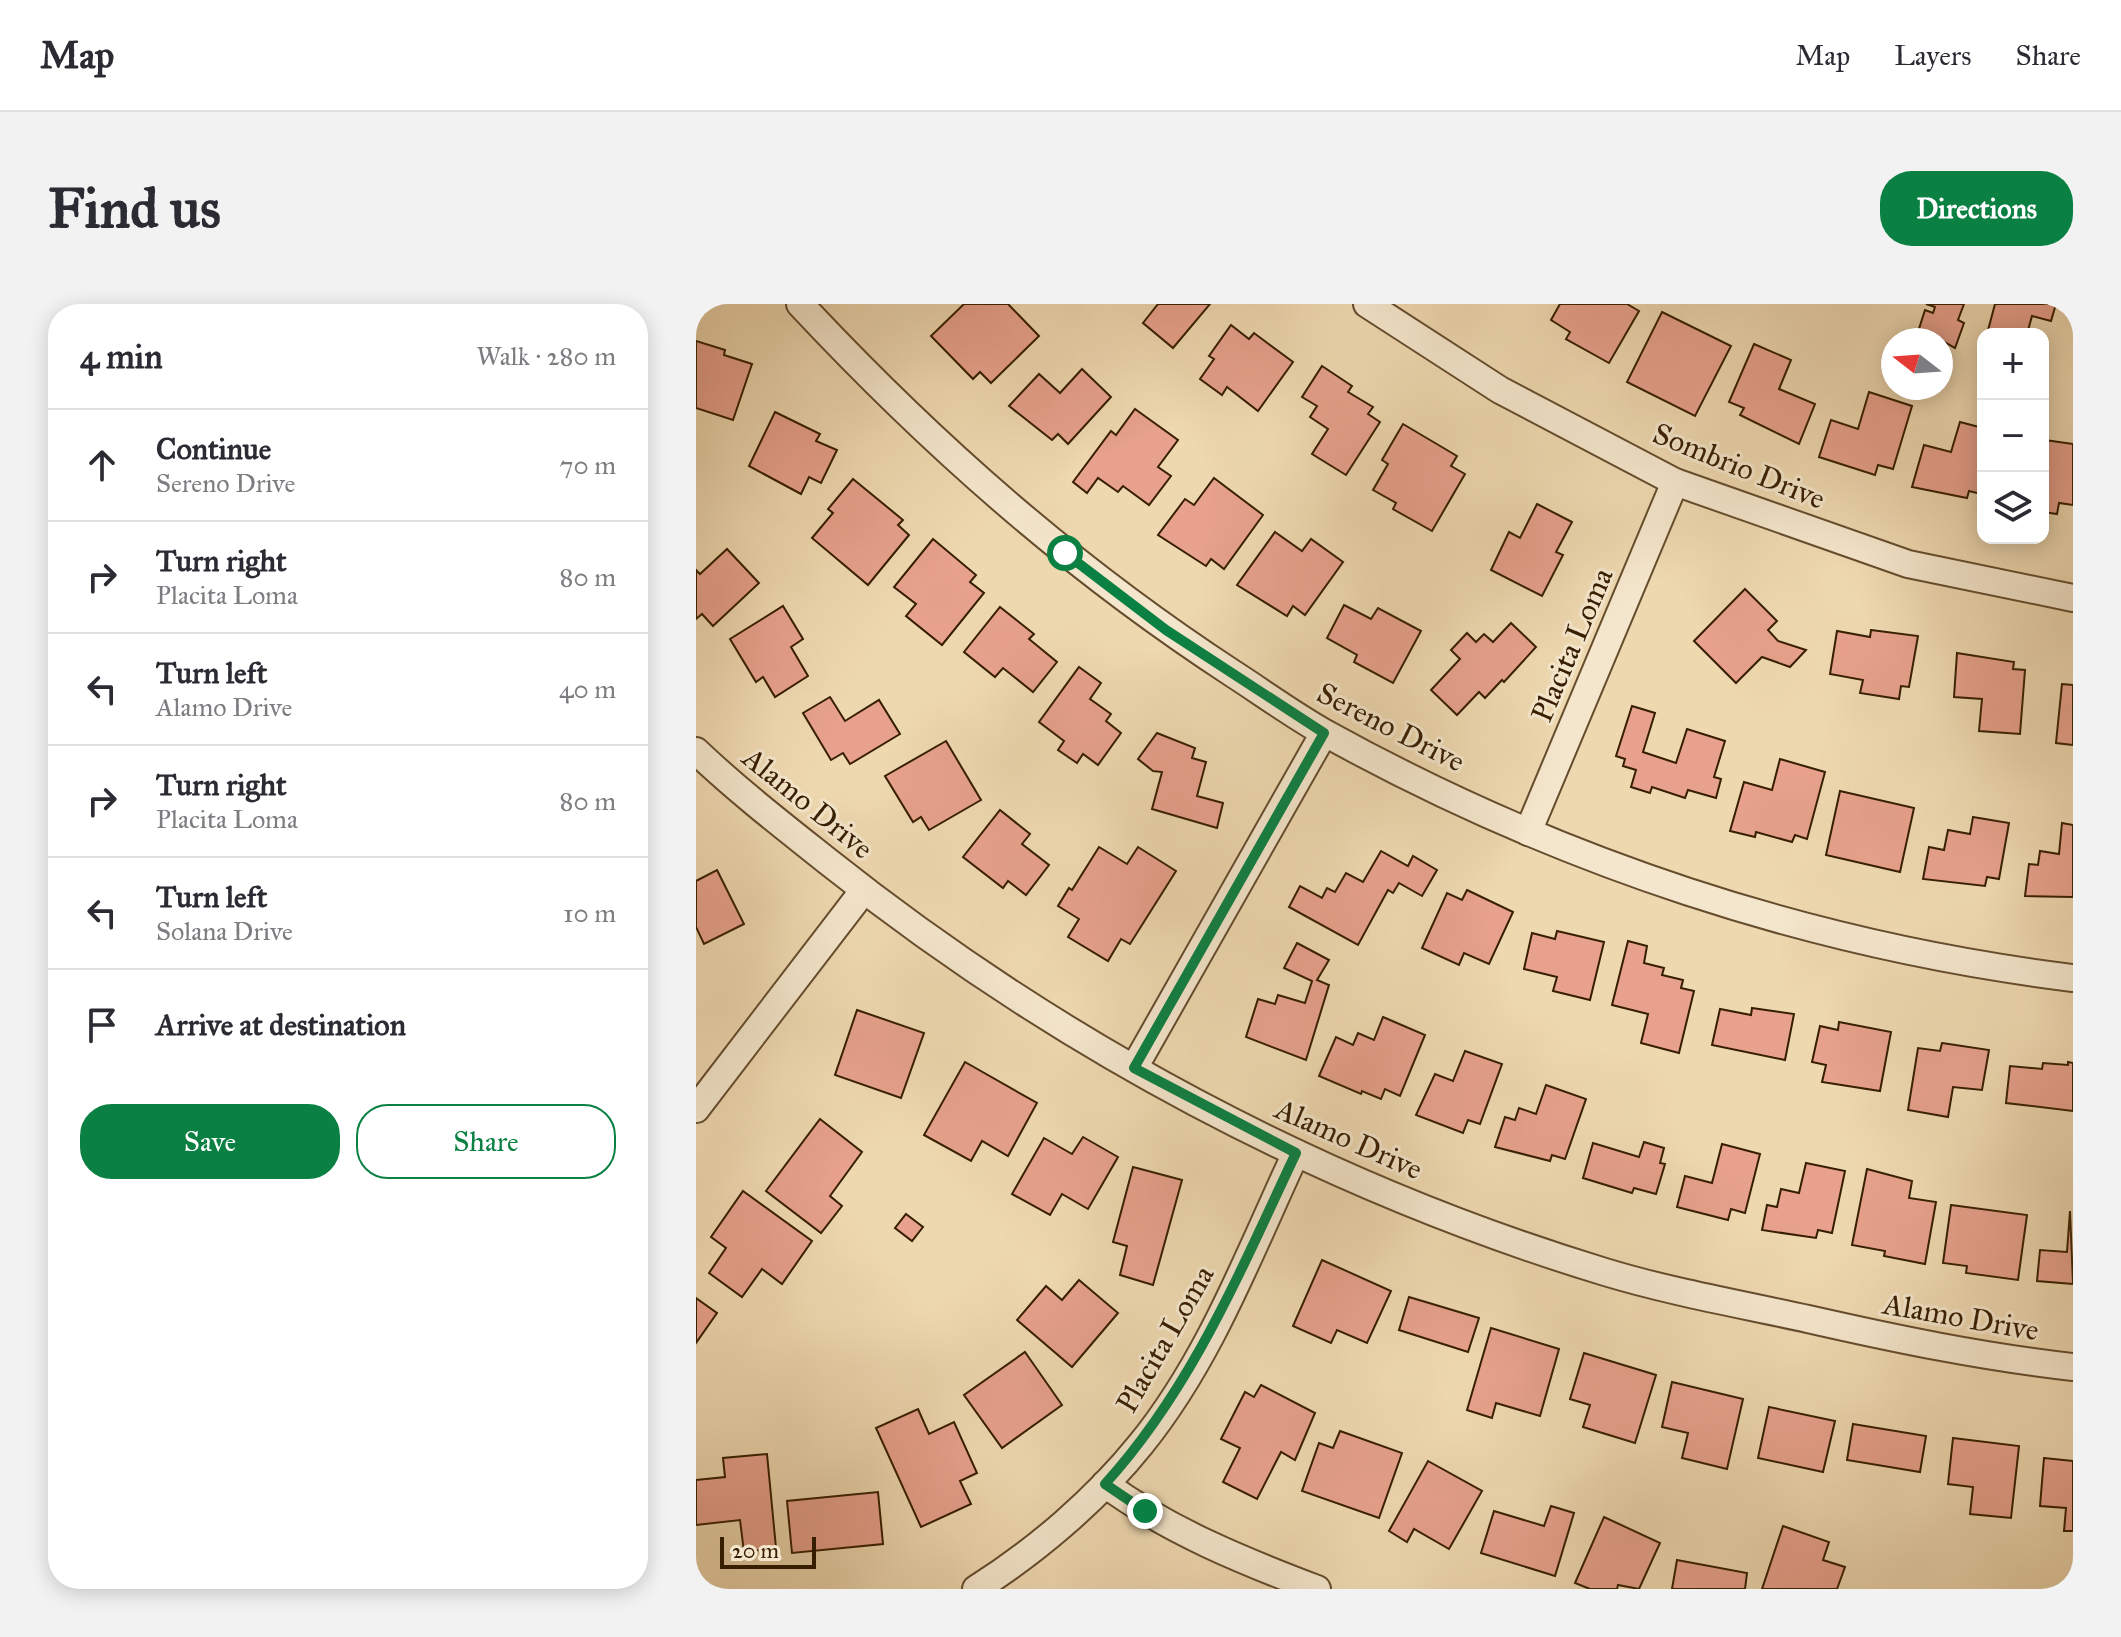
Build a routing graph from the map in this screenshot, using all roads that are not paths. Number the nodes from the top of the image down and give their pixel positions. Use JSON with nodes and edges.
{"nodes":[{"id":1,"x":800,"y":304,"type":"edge"},
{"id":2,"x":1367,"y":304,"type":"edge"},
{"id":3,"x":1675,"y":482,"type":"junction"},
{"id":4,"x":2073,"y":598,"type":"edge"},
{"id":5,"x":1324,"y":733,"type":"junction"},
{"id":6,"x":696,"y":751,"type":"edge"},
{"id":7,"x":1528,"y":832,"type":"junction"},
{"id":8,"x":864,"y":890,"type":"junction"},
{"id":9,"x":2073,"y":978,"type":"edge"},
{"id":10,"x":1134,"y":1068,"type":"junction"},
{"id":11,"x":696,"y":1109,"type":"edge"},
{"id":12,"x":1296,"y":1153,"type":"junction"},
{"id":13,"x":2073,"y":1367,"type":"edge"},
{"id":14,"x":1105,"y":1484,"type":"junction"},
{"id":15,"x":976,"y":1589,"type":"edge"},
{"id":16,"x":1317,"y":1589,"type":"edge"}],
"edges":[{"from":1,"to":5,"type":"street","name":"Sereno Drive"},
{"from":2,"to":3,"type":"street","name":"Sombrio Drive"},
{"from":3,"to":4,"type":"street","name":"Sombrio Drive"},
{"from":3,"to":7,"type":"street","name":"Placita Loma"},
{"from":5,"to":7,"type":"street","name":"Sereno Drive"},
{"from":5,"to":10,"type":"street"},
{"from":6,"to":8,"type":"street","name":"Alamo Drive"},
{"from":7,"to":9,"type":"street","name":"Sereno Drive"},
{"from":8,"to":10,"type":"street","name":"Alamo Drive"},
{"from":8,"to":11,"type":"street"},
{"from":10,"to":12,"type":"street","name":"Alamo Drive"},
{"from":12,"to":13,"type":"street","name":"Alamo Drive"},
{"from":12,"to":14,"type":"street","name":"Placita Loma"},
{"from":14,"to":15,"type":"street","name":"Placita Loma"},
{"from":14,"to":16,"type":"street"}]}
